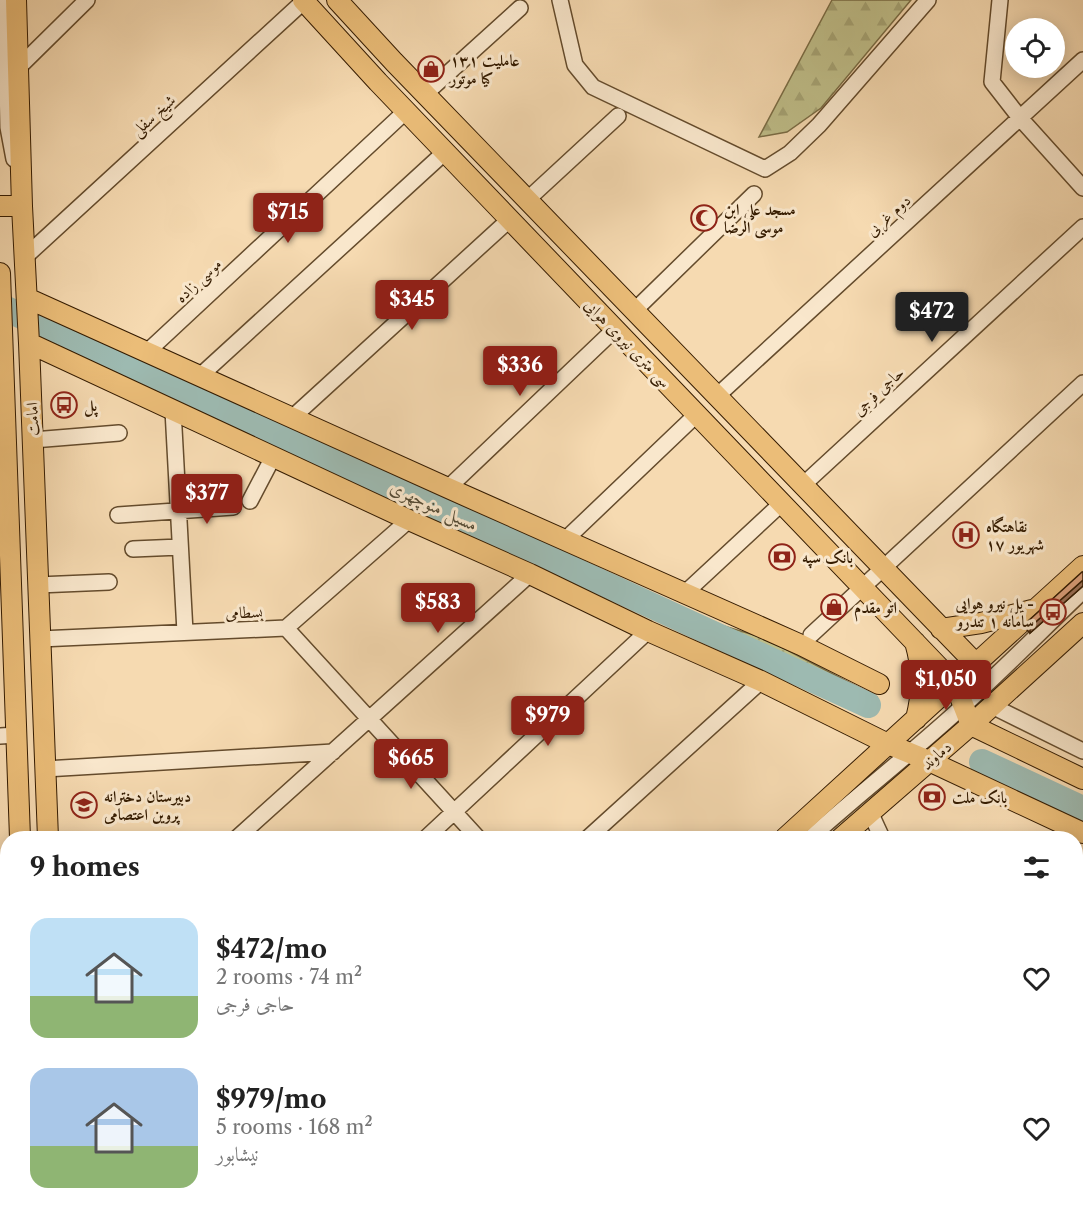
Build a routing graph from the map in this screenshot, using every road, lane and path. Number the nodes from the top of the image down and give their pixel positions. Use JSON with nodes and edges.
{"nodes":[{"id":1,"x":5,"y":0,"type":"edge"},
{"id":2,"x":16,"y":0,"type":"edge"},
{"id":3,"x":87,"y":0,"type":"edge"},
{"id":4,"x":338,"y":0,"type":"edge"},
{"id":5,"x":560,"y":0,"type":"edge"},
{"id":6,"x":928,"y":0,"type":"edge"},
{"id":7,"x":1000,"y":0,"type":"edge"},
{"id":8,"x":304,"y":1,"type":"edge"},
{"id":9,"x":520,"y":8,"type":"dead end"},
{"id":10,"x":1083,"y":60,"type":"edge"},
{"id":11,"x":18,"y":68,"type":"junction"},
{"id":12,"x":425,"y":94,"type":"junction"},
{"id":13,"x":406,"y":111,"type":"junction"},
{"id":14,"x":618,"y":116,"type":"dead end"},
{"id":15,"x":1020,"y":118,"type":"junction"},
{"id":16,"x":445,"y":152,"type":"junction"},
{"id":17,"x":1083,"y":188,"type":"edge"},
{"id":18,"x":754,"y":194,"type":"dead end"},
{"id":19,"x":527,"y":200,"type":"junction"},
{"id":20,"x":0,"y":206,"type":"edge"},
{"id":21,"x":22,"y":206,"type":"junction"},
{"id":22,"x":510,"y":219,"type":"junction"},
{"id":23,"x":1083,"y":226,"type":"edge"},
{"id":24,"x":26,"y":256,"type":"junction"},
{"id":25,"x":0,"y":273,"type":"edge"},
{"id":26,"x":0,"y":285,"type":"edge"},
{"id":27,"x":27,"y":298,"type":"junction"},
{"id":28,"x":634,"y":311,"type":"junction"},
{"id":29,"x":615,"y":329,"type":"junction"},
{"id":30,"x":2,"y":332,"type":"edge"},
{"id":31,"x":29,"y":343,"type":"junction"},
{"id":32,"x":147,"y":352,"type":"junction"},
{"id":33,"x":200,"y":376,"type":"junction"},
{"id":34,"x":1083,"y":383,"type":"edge"},
{"id":35,"x":2,"y":394,"type":"edge"},
{"id":36,"x":717,"y":396,"type":"junction"},
{"id":37,"x":174,"y":410,"type":"junction"},
{"id":38,"x":697,"y":414,"type":"junction"},
{"id":39,"x":293,"y":417,"type":"junction"},
{"id":40,"x":119,"y":433,"type":"dead end"},
{"id":41,"x":33,"y":440,"type":"junction"},
{"id":42,"x":273,"y":457,"type":"junction"},
{"id":43,"x":802,"y":485,"type":"junction"},
{"id":44,"x":448,"y":488,"type":"junction"},
{"id":45,"x":250,"y":501,"type":"dead end"},
{"id":46,"x":782,"y":503,"type":"junction"},
{"id":47,"x":233,"y":507,"type":"dead end"},
{"id":48,"x":178,"y":510,"type":"junction"},
{"id":49,"x":118,"y":515,"type":"dead end"},
{"id":50,"x":409,"y":520,"type":"junction"},
{"id":51,"x":565,"y":540,"type":"junction"},
{"id":52,"x":180,"y":547,"type":"junction"},
{"id":53,"x":5,"y":549,"type":"edge"},
{"id":54,"x":133,"y":549,"type":"dead end"},
{"id":55,"x":1083,"y":566,"type":"edge"},
{"id":56,"x":883,"y":568,"type":"junction"},
{"id":57,"x":530,"y":574,"type":"junction"},
{"id":58,"x":1083,"y":574,"type":"edge"},
{"id":59,"x":109,"y":582,"type":"dead end"},
{"id":60,"x":38,"y":585,"type":"junction"},
{"id":61,"x":862,"y":586,"type":"junction"},
{"id":62,"x":1083,"y":591,"type":"edge"},
{"id":63,"x":684,"y":594,"type":"junction"},
{"id":64,"x":1037,"y":608,"type":"junction"},
{"id":65,"x":1083,"y":623,"type":"edge"},
{"id":66,"x":286,"y":628,"type":"junction"},
{"id":67,"x":941,"y":629,"type":"junction"},
{"id":68,"x":648,"y":631,"type":"junction"},
{"id":69,"x":185,"y":632,"type":"junction"},
{"id":70,"x":7,"y":639,"type":"edge"},
{"id":71,"x":40,"y":639,"type":"junction"},
{"id":72,"x":806,"y":640,"type":"junction"},
{"id":73,"x":915,"y":642,"type":"junction"},
{"id":74,"x":976,"y":664,"type":"junction"},
{"id":75,"x":761,"y":681,"type":"junction"},
{"id":76,"x":879,"y":684,"type":"dead end"},
{"id":77,"x":959,"y":693,"type":"junction"},
{"id":78,"x":992,"y":706,"type":"junction"},
{"id":79,"x":369,"y":719,"type":"junction"},
{"id":80,"x":916,"y":719,"type":"junction"},
{"id":81,"x":971,"y":725,"type":"junction"},
{"id":82,"x":9,"y":736,"type":"edge"},
{"id":83,"x":898,"y":748,"type":"junction"},
{"id":84,"x":1083,"y":751,"type":"edge"},
{"id":85,"x":333,"y":752,"type":"junction"},
{"id":86,"x":929,"y":761,"type":"junction"},
{"id":87,"x":45,"y":769,"type":"junction"},
{"id":88,"x":1083,"y":779,"type":"edge"},
{"id":89,"x":454,"y":812,"type":"junction"},
{"id":90,"x":870,"y":812,"type":"junction"},
{"id":91,"x":19,"y":831,"type":"edge"},
{"id":92,"x":48,"y":831,"type":"edge"},
{"id":93,"x":245,"y":831,"type":"edge"},
{"id":94,"x":434,"y":831,"type":"edge"},
{"id":95,"x":472,"y":831,"type":"edge"},
{"id":96,"x":596,"y":831,"type":"edge"},
{"id":97,"x":794,"y":831,"type":"edge"},
{"id":98,"x":804,"y":831,"type":"edge"},
{"id":99,"x":818,"y":831,"type":"edge"},
{"id":100,"x":850,"y":831,"type":"edge"},
{"id":101,"x":879,"y":831,"type":"edge"},
{"id":102,"x":1079,"y":831,"type":"edge"}],
"edges":[{"from":1,"to":21,"type":"street"},
{"from":2,"to":11,"type":"main road","name":"امامت"},
{"from":3,"to":11,"type":"street"},
{"from":4,"to":12,"type":"main road","name":"سی متری نیروی هوایی"},
{"from":5,"to":6,"type":"street"},
{"from":7,"to":15,"type":"street"},
{"from":8,"to":13,"type":"main road","name":"سی متری نیروی هوایی"},
{"from":8,"to":24,"type":"street","name":"شیخ سفلی"},
{"from":9,"to":12,"type":"street"},
{"from":10,"to":15,"type":"street","name":"دوم غربی"},
{"from":11,"to":21,"type":"main road","name":"امامت"},
{"from":12,"to":19,"type":"main road","name":"سی متری نیروی هوایی"},
{"from":13,"to":16,"type":"main road","name":"سی متری نیروی هوایی"},
{"from":13,"to":32,"type":"street","name":"موسی زاده"},
{"from":14,"to":19,"type":"street"},
{"from":15,"to":17,"type":"street"},
{"from":15,"to":36,"type":"street","name":"دوم غربی"},
{"from":16,"to":22,"type":"main road","name":"سی متری نیروی هوایی"},
{"from":16,"to":33,"type":"street"},
{"from":18,"to":28,"type":"street"},
{"from":19,"to":28,"type":"main road","name":"سی متری نیروی هوایی"},
{"from":20,"to":21,"type":"main road"},
{"from":21,"to":24,"type":"main road","name":"امامت"},
{"from":22,"to":29,"type":"main road","name":"سی متری نیروی هوایی"},
{"from":22,"to":39,"type":"street"},
{"from":23,"to":43,"type":"street","name":"حاجی فرجی"},
{"from":24,"to":27,"type":"main road","name":"امامت"},
{"from":25,"to":26,"type":"main road","name":"امامت"},
{"from":26,"to":30,"type":"main road","name":"امامت"},
{"from":27,"to":31,"type":"main road","name":"امامت"},
{"from":27,"to":32,"type":"main road"},
{"from":28,"to":36,"type":"main road","name":"سی متری نیروی هوایی"},
{"from":29,"to":38,"type":"main road","name":"سی متری نیروی هوایی"},
{"from":29,"to":44,"type":"street"},
{"from":30,"to":35,"type":"main road","name":"امامت"},
{"from":31,"to":37,"type":"main road"},
{"from":31,"to":41,"type":"main road","name":"امامت"},
{"from":32,"to":33,"type":"main road"},
{"from":33,"to":39,"type":"main road"},
{"from":34,"to":56,"type":"street"},
{"from":35,"to":53,"type":"main road","name":"امامت"},
{"from":36,"to":43,"type":"main road","name":"سی متری نیروی هوایی"},
{"from":37,"to":42,"type":"main road"},
{"from":37,"to":48,"type":"street"},
{"from":38,"to":46,"type":"main road","name":"سی متری نیروی هوایی"},
{"from":38,"to":51,"type":"street"},
{"from":39,"to":44,"type":"main road"},
{"from":40,"to":41,"type":"street"},
{"from":41,"to":60,"type":"main road","name":"امامت"},
{"from":42,"to":45,"type":"street"},
{"from":42,"to":50,"type":"main road"},
{"from":43,"to":56,"type":"main road","name":"سی متری نیروی هوایی"},
{"from":44,"to":51,"type":"main road"},
{"from":46,"to":61,"type":"main road","name":"سی متری نیروی هوایی"},
{"from":46,"to":63,"type":"street"},
{"from":47,"to":48,"type":"street"},
{"from":48,"to":49,"type":"street"},
{"from":48,"to":52,"type":"street"},
{"from":50,"to":57,"type":"main road"},
{"from":50,"to":66,"type":"street","name":"بسطامی"},
{"from":51,"to":63,"type":"main road"},
{"from":52,"to":54,"type":"street"},
{"from":52,"to":69,"type":"street"},
{"from":53,"to":70,"type":"main road","name":"امامت"},
{"from":55,"to":64,"type":"main road"},
{"from":56,"to":61,"type":"street"},
{"from":56,"to":67,"type":"main road","name":"سی متری نیروی هوایی"},
{"from":57,"to":68,"type":"main road"},
{"from":57,"to":79,"type":"street"},
{"from":58,"to":77,"type":"street"},
{"from":59,"to":60,"type":"street"},
{"from":60,"to":71,"type":"main road","name":"امامت"},
{"from":61,"to":72,"type":"street"},
{"from":61,"to":73,"type":"main road","name":"سی متری نیروی هوایی"},
{"from":62,"to":77,"type":"street"},
{"from":63,"to":72,"type":"main road"},
{"from":64,"to":67,"type":"main road"},
{"from":64,"to":74,"type":"main road"},
{"from":65,"to":78,"type":"main road","name":"دماوند"},
{"from":66,"to":69,"type":"street","name":"بسطامی"},
{"from":66,"to":79,"type":"street"},
{"from":67,"to":74,"type":"main road","name":"سی متری نیروی هوایی"},
{"from":68,"to":75,"type":"main road"},
{"from":68,"to":89,"type":"street"},
{"from":69,"to":71,"type":"street","name":"بسطامی"},
{"from":70,"to":82,"type":"main road","name":"امامت"},
{"from":71,"to":87,"type":"main road","name":"امامت"},
{"from":72,"to":76,"type":"main road"},
{"from":73,"to":77,"type":"main road","name":"سی متری نیروی هوایی"},
{"from":73,"to":80,"type":"main road"},
{"from":74,"to":77,"type":"main road"},
{"from":75,"to":83,"type":"main road"},
{"from":75,"to":96,"type":"street"},
{"from":77,"to":80,"type":"main road"},
{"from":77,"to":81,"type":"main road"},
{"from":77,"to":83,"type":"street"},
{"from":78,"to":81,"type":"main road","name":"دماوند"},
{"from":78,"to":84,"type":"street"},
{"from":79,"to":85,"type":"street"},
{"from":79,"to":89,"type":"street"},
{"from":80,"to":83,"type":"main road"},
{"from":81,"to":86,"type":"main road","name":"دماوند"},
{"from":81,"to":88,"type":"main road"},
{"from":82,"to":91,"type":"main road","name":"امامت"},
{"from":83,"to":86,"type":"main road"},
{"from":83,"to":97,"type":"main road"},
{"from":83,"to":98,"type":"street"},
{"from":83,"to":99,"type":"street"},
{"from":85,"to":87,"type":"street"},
{"from":85,"to":93,"type":"street"},
{"from":86,"to":90,"type":"main road","name":"دماوند"},
{"from":86,"to":102,"type":"main road"},
{"from":87,"to":92,"type":"main road","name":"امامت"},
{"from":89,"to":94,"type":"street"},
{"from":89,"to":95,"type":"street"},
{"from":90,"to":100,"type":"main road","name":"دماوند"},
{"from":90,"to":101,"type":"street"}]}
